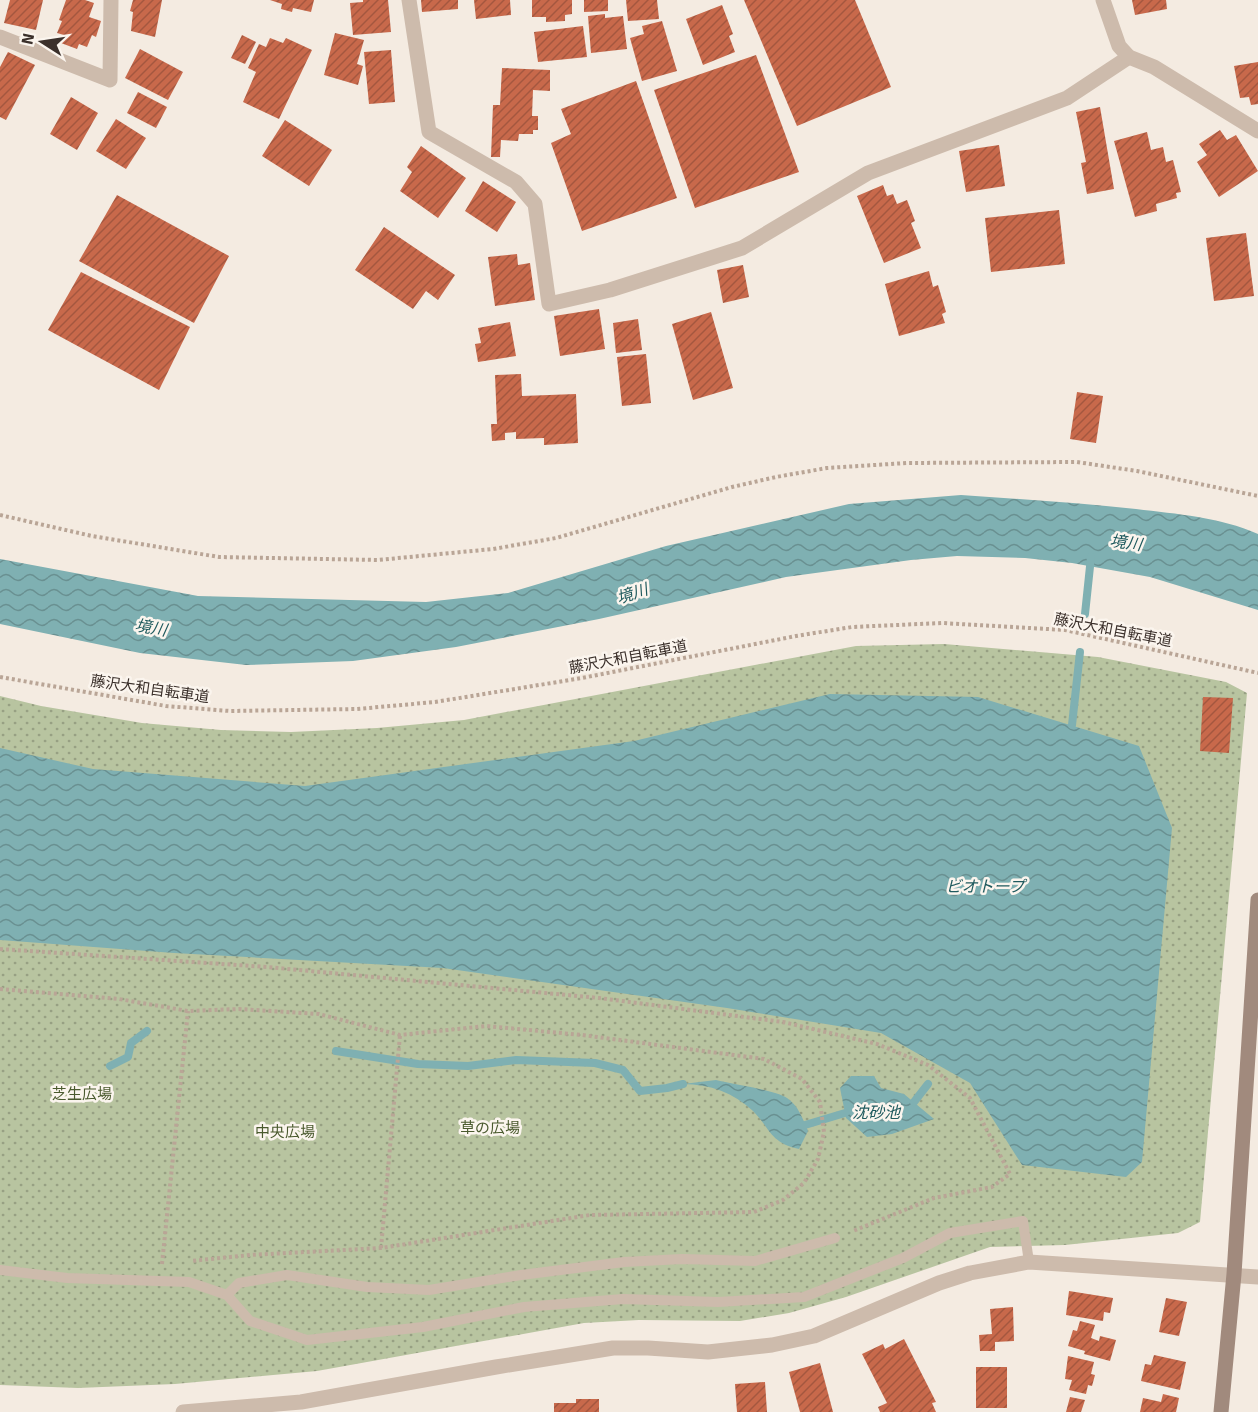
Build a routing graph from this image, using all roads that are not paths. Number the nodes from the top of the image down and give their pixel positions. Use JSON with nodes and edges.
{"nodes":[{"id":1,"x":111,"y":0,"type":"edge"},
{"id":2,"x":409,"y":0,"type":"edge"},
{"id":3,"x":1103,"y":0,"type":"edge"},
{"id":4,"x":0,"y":37,"type":"edge"},
{"id":5,"x":1129,"y":57,"type":"junction"},
{"id":6,"x":1258,"y":131,"type":"edge"},
{"id":7,"x":1258,"y":900,"type":"edge"},
{"id":8,"x":835,"y":1238,"type":"road end"},
{"id":9,"x":1029,"y":1262,"type":"junction"},
{"id":10,"x":0,"y":1270,"type":"edge"},
{"id":11,"x":1234,"y":1274,"type":"junction"},
{"id":12,"x":1258,"y":1277,"type":"edge"},
{"id":13,"x":227,"y":1294,"type":"junction"},
{"id":14,"x":183,"y":1412,"type":"edge"},
{"id":15,"x":1221,"y":1412,"type":"edge"}],
"edges":[{"from":1,"to":4,"type":"street"},
{"from":2,"to":5,"type":"street"},
{"from":3,"to":5,"type":"street"},
{"from":5,"to":6,"type":"street"},
{"from":7,"to":11,"type":"street"},
{"from":8,"to":13,"type":"lane"},
{"from":9,"to":11,"type":"street"},
{"from":9,"to":13,"type":"lane"},
{"from":9,"to":14,"type":"street"},
{"from":10,"to":13,"type":"lane"},
{"from":11,"to":12,"type":"street"},
{"from":11,"to":15,"type":"street"}]}
